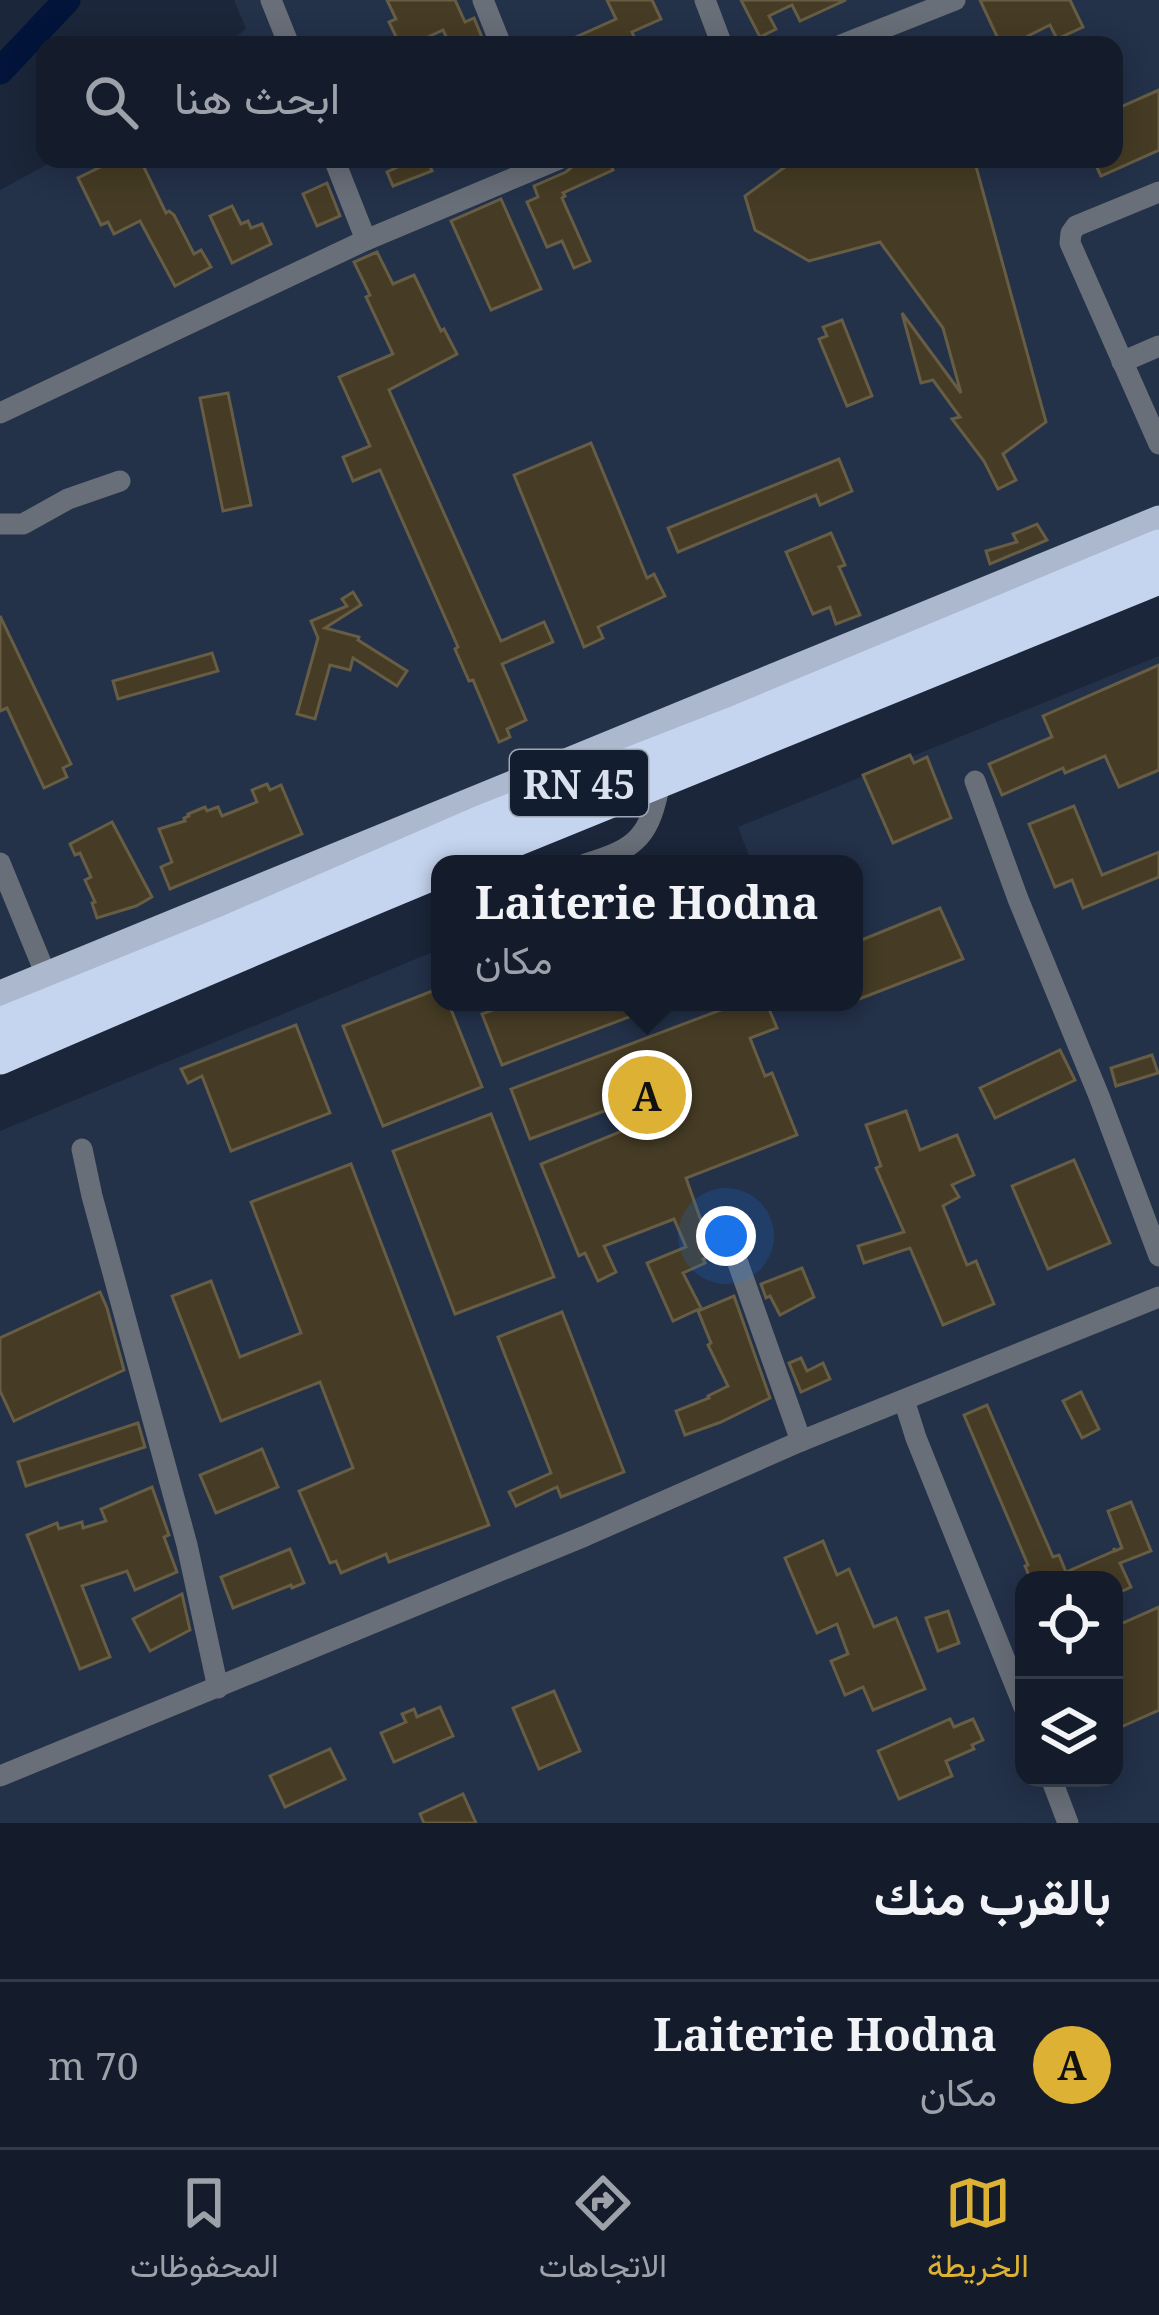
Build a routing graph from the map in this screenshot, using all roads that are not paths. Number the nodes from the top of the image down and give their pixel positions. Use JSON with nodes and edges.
{"nodes":[{"id":1,"x":271,"y":0,"type":"edge"},
{"id":2,"x":483,"y":0,"type":"edge"},
{"id":3,"x":705,"y":0,"type":"edge"},
{"id":4,"x":945,"y":2,"type":"edge"},
{"id":5,"x":285,"y":36,"type":"edge"},
{"id":6,"x":497,"y":36,"type":"edge"},
{"id":7,"x":719,"y":36,"type":"edge"},
{"id":8,"x":863,"y":36,"type":"edge"},
{"id":9,"x":338,"y":168,"type":"edge"},
{"id":10,"x":535,"y":168,"type":"edge"},
{"id":11,"x":1159,"y":192,"type":"edge"},
{"id":12,"x":366,"y":240,"type":"junction"},
{"id":13,"x":1159,"y":346,"type":"edge"},
{"id":14,"x":1122,"y":362,"type":"junction"},
{"id":15,"x":0,"y":413,"type":"edge"},
{"id":16,"x":1159,"y":444,"type":"edge"},
{"id":17,"x":120,"y":481,"type":"dead end"},
{"id":18,"x":1159,"y":520,"type":"edge"},
{"id":19,"x":0,"y":524,"type":"edge"},
{"id":20,"x":1159,"y":546,"type":"edge"},
{"id":21,"x":1159,"y":578,"type":"edge"},
{"id":22,"x":655,"y":768,"type":"junction"},
{"id":23,"x":975,"y":781,"type":"dead end"},
{"id":24,"x":463,"y":855,"type":"edge"},
{"id":25,"x":610,"y":855,"type":"edge"},
{"id":26,"x":0,"y":863,"type":"edge"},
{"id":27,"x":431,"y":869,"type":"edge"},
{"id":28,"x":431,"y":870,"type":"edge"},
{"id":29,"x":46,"y":975,"type":"junction"},
{"id":30,"x":0,"y":994,"type":"edge"},
{"id":31,"x":0,"y":1024,"type":"edge"},
{"id":32,"x":0,"y":1058,"type":"edge"},
{"id":33,"x":82,"y":1149,"type":"dead end"},
{"id":34,"x":734,"y":1250,"type":"dead end"},
{"id":35,"x":1159,"y":1256,"type":"edge"},
{"id":36,"x":1159,"y":1298,"type":"edge"},
{"id":37,"x":904,"y":1400,"type":"junction"},
{"id":38,"x":801,"y":1441,"type":"junction"},
{"id":39,"x":1015,"y":1685,"type":"edge"},
{"id":40,"x":218,"y":1688,"type":"junction"},
{"id":41,"x":0,"y":1776,"type":"edge"},
{"id":42,"x":1054,"y":1787,"type":"edge"},
{"id":43,"x":1068,"y":1823,"type":"edge"}],
"edges":[{"from":1,"to":5,"type":"street"},
{"from":2,"to":6,"type":"street"},
{"from":3,"to":7,"type":"street"},
{"from":4,"to":8,"type":"street"},
{"from":9,"to":12,"type":"street"},
{"from":10,"to":12,"type":"street"},
{"from":11,"to":14,"type":"street"},
{"from":12,"to":15,"type":"street"},
{"from":13,"to":14,"type":"street"},
{"from":14,"to":16,"type":"street"},
{"from":17,"to":19,"type":"street"},
{"from":18,"to":29,"type":"main road"},
{"from":20,"to":22,"type":"highway","number":"RN 45"},
{"from":21,"to":22,"type":"highway","number":"RN 45"},
{"from":22,"to":24,"type":"highway","number":"RN 45"},
{"from":22,"to":25,"type":"street"},
{"from":23,"to":35,"type":"street"},
{"from":26,"to":29,"type":"street"},
{"from":27,"to":31,"type":"highway","number":"RN 45"},
{"from":28,"to":32,"type":"highway","number":"RN 45"},
{"from":29,"to":30,"type":"main road"},
{"from":33,"to":40,"type":"street"},
{"from":34,"to":38,"type":"street"},
{"from":36,"to":37,"type":"street"},
{"from":37,"to":38,"type":"street"},
{"from":37,"to":39,"type":"street"},
{"from":38,"to":40,"type":"street"},
{"from":40,"to":41,"type":"street"},
{"from":42,"to":43,"type":"street"}]}
